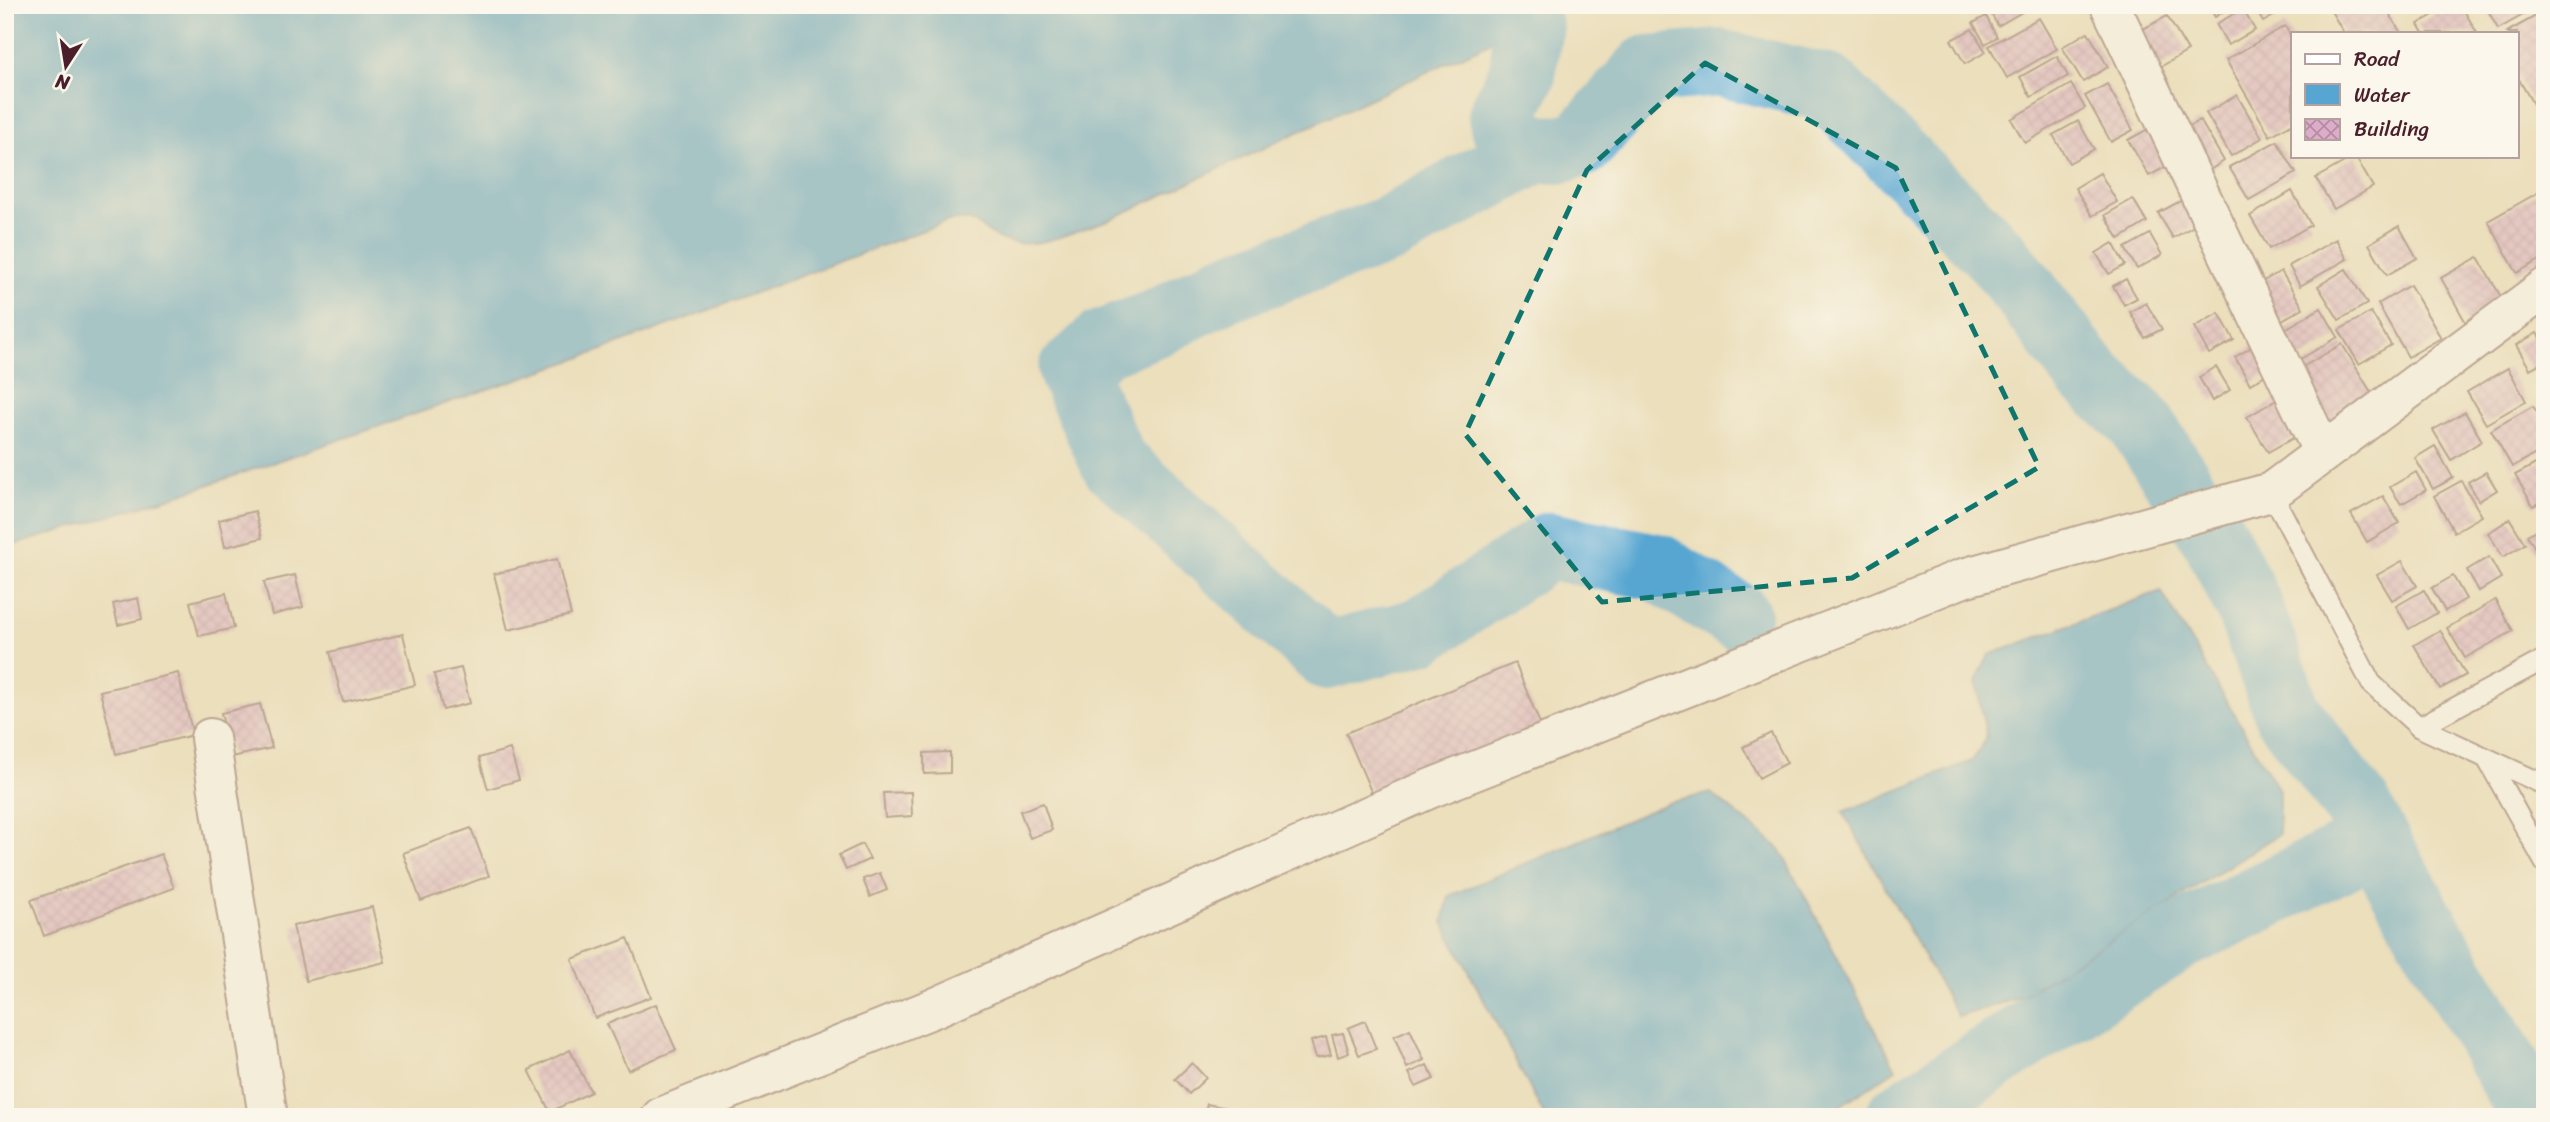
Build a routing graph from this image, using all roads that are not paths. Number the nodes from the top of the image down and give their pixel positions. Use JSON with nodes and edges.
{"nodes":[{"id":1,"x":2110,"y":5,"type":"edge"},
{"id":2,"x":2545,"y":288,"type":"edge"},
{"id":3,"x":2323,"y":453,"type":"junction"},
{"id":4,"x":2271,"y":492,"type":"junction"},
{"id":5,"x":2545,"y":659,"type":"edge"},
{"id":6,"x":2419,"y":727,"type":"junction"},
{"id":7,"x":210,"y":738,"type":"dead end"},
{"id":8,"x":2487,"y":759,"type":"junction"},
{"id":9,"x":2545,"y":785,"type":"edge"},
{"id":10,"x":2545,"y":863,"type":"edge"},
{"id":11,"x":268,"y":1117,"type":"edge"},
{"id":12,"x":661,"y":1117,"type":"edge"}],
"edges":[{"from":1,"to":3,"type":"street"},
{"from":2,"to":3,"type":"street"},
{"from":3,"to":4,"type":"street"},
{"from":4,"to":6,"type":"lane"},
{"from":4,"to":12,"type":"street"},
{"from":5,"to":6,"type":"lane"},
{"from":6,"to":8,"type":"lane"},
{"from":7,"to":11,"type":"street"},
{"from":8,"to":9,"type":"lane"},
{"from":8,"to":10,"type":"lane"}]}
